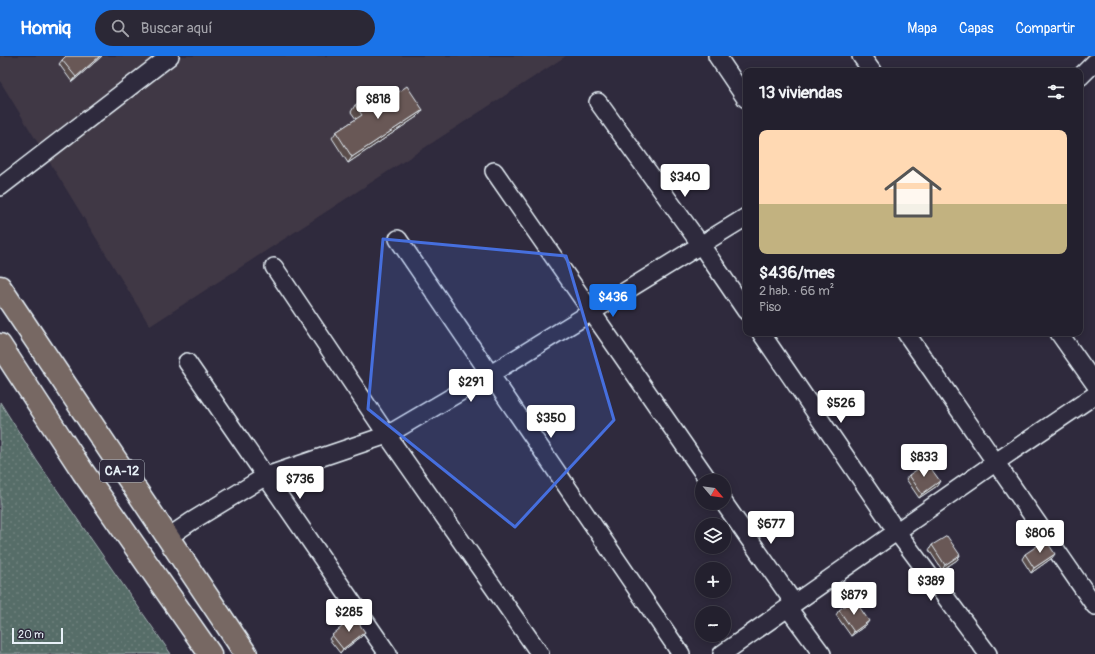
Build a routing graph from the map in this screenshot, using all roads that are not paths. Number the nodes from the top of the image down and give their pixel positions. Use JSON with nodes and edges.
{"nodes":[{"id":1,"x":170,"y":56,"type":"edge"},
{"id":2,"x":717,"y":56,"type":"edge"},
{"id":3,"x":862,"y":56,"type":"edge"},
{"id":4,"x":1095,"y":62,"type":"edge"},
{"id":5,"x":870,"y":68,"type":"edge"},
{"id":6,"x":1083,"y":74,"type":"edge"},
{"id":7,"x":743,"y":95,"type":"edge"},
{"id":8,"x":598,"y":102,"type":"dead end"},
{"id":9,"x":494,"y":171,"type":"dead end"},
{"id":10,"x":0,"y":187,"type":"edge"},
{"id":11,"x":743,"y":219,"type":"edge"},
{"id":12,"x":398,"y":239,"type":"dead end"},
{"id":13,"x":701,"y":245,"type":"junction"},
{"id":14,"x":274,"y":267,"type":"dead end"},
{"id":15,"x":0,"y":287,"type":"edge"},
{"id":16,"x":743,"y":307,"type":"edge"},
{"id":17,"x":591,"y":312,"type":"junction"},
{"id":18,"x":763,"y":336,"type":"edge"},
{"id":19,"x":908,"y":336,"type":"edge"},
{"id":20,"x":1061,"y":336,"type":"edge"},
{"id":21,"x":0,"y":345,"type":"edge"},
{"id":22,"x":187,"y":362,"type":"dead end"},
{"id":23,"x":489,"y":375,"type":"junction"},
{"id":24,"x":1095,"y":384,"type":"edge"},
{"id":25,"x":1095,"y":396,"type":"edge"},
{"id":26,"x":387,"y":435,"type":"junction"},
{"id":27,"x":996,"y":462,"type":"junction"},
{"id":28,"x":704,"y":474,"type":"edge"},
{"id":29,"x":266,"y":476,"type":"junction"},
{"id":30,"x":729,"y":510,"type":"edge"},
{"id":31,"x":897,"y":532,"type":"junction"},
{"id":32,"x":167,"y":538,"type":"junction"},
{"id":33,"x":791,"y":606,"type":"junction"},
{"id":34,"x":1095,"y":606,"type":"edge"},
{"id":35,"x":210,"y":654,"type":"edge"},
{"id":36,"x":246,"y":654,"type":"edge"},
{"id":37,"x":388,"y":654,"type":"edge"},
{"id":38,"x":540,"y":654,"type":"edge"},
{"id":39,"x":681,"y":654,"type":"edge"},
{"id":40,"x":722,"y":654,"type":"edge"},
{"id":41,"x":822,"y":654,"type":"edge"},
{"id":42,"x":988,"y":654,"type":"edge"}],
"edges":[{"from":1,"to":10,"type":"street"},
{"from":2,"to":7,"type":"street"},
{"from":3,"to":5,"type":"street"},
{"from":4,"to":6,"type":"street"},
{"from":8,"to":13,"type":"street"},
{"from":9,"to":17,"type":"street"},
{"from":11,"to":13,"type":"street"},
{"from":12,"to":23,"type":"street"},
{"from":13,"to":16,"type":"street"},
{"from":13,"to":17,"type":"street"},
{"from":14,"to":26,"type":"street"},
{"from":15,"to":32,"type":"highway","number":"CA-12"},
{"from":17,"to":23,"type":"street"},
{"from":17,"to":28,"type":"street"},
{"from":18,"to":31,"type":"street"},
{"from":19,"to":27,"type":"street"},
{"from":20,"to":24,"type":"street"},
{"from":21,"to":35,"type":"highway","number":"CA-12"},
{"from":22,"to":29,"type":"street"},
{"from":23,"to":26,"type":"street"},
{"from":23,"to":39,"type":"street"},
{"from":25,"to":27,"type":"street"},
{"from":26,"to":29,"type":"street"},
{"from":26,"to":38,"type":"street"},
{"from":27,"to":31,"type":"street"},
{"from":27,"to":34,"type":"street"},
{"from":29,"to":32,"type":"street"},
{"from":29,"to":37,"type":"street"},
{"from":30,"to":33,"type":"street"},
{"from":31,"to":33,"type":"street"},
{"from":31,"to":42,"type":"street"},
{"from":32,"to":36,"type":"highway","number":"CA-12"},
{"from":33,"to":40,"type":"street"},
{"from":33,"to":41,"type":"street"}]}
